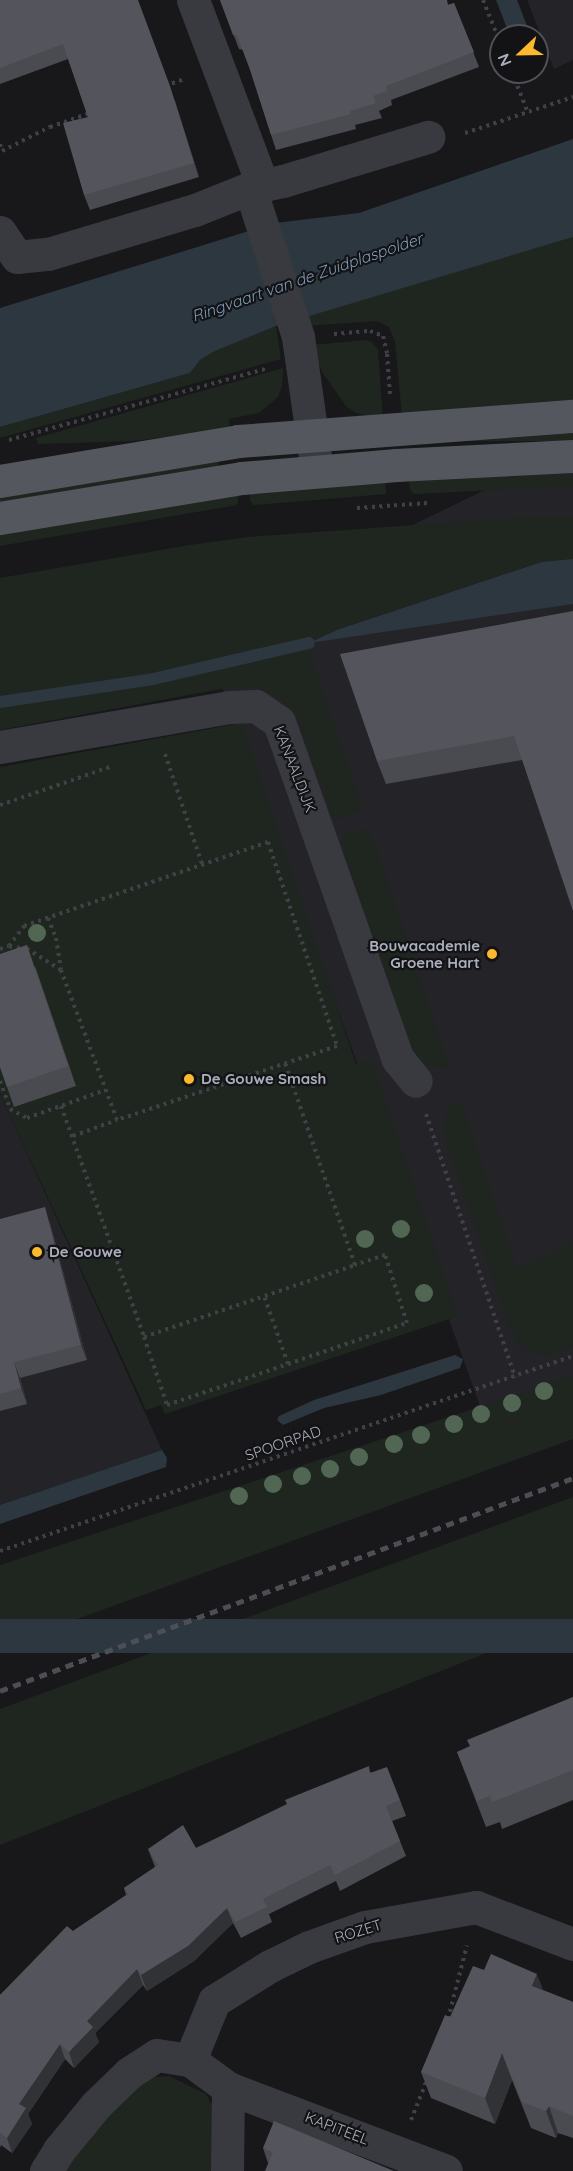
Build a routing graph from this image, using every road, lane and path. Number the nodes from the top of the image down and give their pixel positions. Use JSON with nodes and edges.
{"nodes":[{"id":1,"x":193,"y":0,"type":"edge"},
{"id":2,"x":483,"y":0,"type":"edge"},
{"id":3,"x":493,"y":24,"type":"edge"},
{"id":4,"x":218,"y":67,"type":"junction"},
{"id":5,"x":517,"y":84,"type":"edge"},
{"id":6,"x":162,"y":87,"type":"edge"},
{"id":7,"x":573,"y":97,"type":"edge"},
{"id":8,"x":95,"y":111,"type":"edge"},
{"id":9,"x":528,"y":113,"type":"junction"},
{"id":10,"x":428,"y":137,"type":"joint"},
{"id":11,"x":0,"y":144,"type":"edge"},
{"id":12,"x":256,"y":187,"type":"junction"},
{"id":13,"x":8,"y":244,"type":"edge"},
{"id":14,"x":295,"y":328,"type":"junction"},
{"id":15,"x":573,"y":416,"type":"edge"},
{"id":16,"x":314,"y":434,"type":"junction"},
{"id":17,"x":0,"y":442,"type":"edge"},
{"id":18,"x":573,"y":456,"type":"edge"},
{"id":19,"x":317,"y":471,"type":"junction"},
{"id":20,"x":0,"y":481,"type":"edge"},
{"id":21,"x":432,"y":502,"type":"dead end"},
{"id":22,"x":356,"y":508,"type":"dead end"},
{"id":23,"x":0,"y":518,"type":"edge"},
{"id":24,"x":0,"y":747,"type":"edge"},
{"id":25,"x":163,"y":749,"type":"dead end"},
{"id":26,"x":120,"y":764,"type":"dead end"},
{"id":27,"x":0,"y":805,"type":"edge"},
{"id":28,"x":202,"y":864,"type":"junction"},
{"id":29,"x":48,"y":918,"type":"junction"},
{"id":30,"x":9,"y":946,"type":"junction"},
{"id":31,"x":0,"y":949,"type":"edge"},
{"id":32,"x":61,"y":970,"type":"junction"},
{"id":33,"x":285,"y":1063,"type":"junction"},
{"id":34,"x":0,"y":1081,"type":"edge"},
{"id":35,"x":416,"y":1082,"type":"joint"},
{"id":36,"x":105,"y":1090,"type":"junction"},
{"id":37,"x":61,"y":1106,"type":"junction"},
{"id":38,"x":117,"y":1120,"type":"junction"},
{"id":39,"x":73,"y":1136,"type":"junction"},
{"id":40,"x":355,"y":1265,"type":"junction"},
{"id":41,"x":264,"y":1296,"type":"junction"},
{"id":42,"x":144,"y":1337,"type":"junction"},
{"id":43,"x":573,"y":1356,"type":"edge"},
{"id":44,"x":288,"y":1364,"type":"junction"},
{"id":45,"x":515,"y":1377,"type":"junction"},
{"id":46,"x":0,"y":1551,"type":"edge"},
{"id":47,"x":476,"y":1907,"type":"junction"},
{"id":48,"x":573,"y":1944,"type":"edge"},
{"id":49,"x":448,"y":2022,"type":"edge"},
{"id":50,"x":190,"y":2060,"type":"junction"},
{"id":51,"x":429,"y":2077,"type":"edge"},
{"id":52,"x":228,"y":2088,"type":"junction"},
{"id":53,"x":398,"y":2151,"type":"junction"},
{"id":54,"x":46,"y":2171,"type":"edge"},
{"id":55,"x":227,"y":2171,"type":"edge"},
{"id":56,"x":446,"y":2171,"type":"edge"}],
"edges":[{"from":1,"to":4,"type":"street"},
{"from":2,"to":3,"type":"path"},
{"from":4,"to":6,"type":"path"},
{"from":4,"to":12,"type":"street"},
{"from":5,"to":9,"type":"path"},
{"from":7,"to":9,"type":"path"},
{"from":8,"to":11,"type":"path"},
{"from":9,"to":10,"type":"path"},
{"from":10,"to":12,"type":"street"},
{"from":12,"to":13,"type":"street"},
{"from":12,"to":14,"type":"street"},
{"from":14,"to":16,"type":"street"},
{"from":14,"to":17,"type":"path"},
{"from":15,"to":16,"type":"main road"},
{"from":16,"to":19,"type":"street"},
{"from":16,"to":20,"type":"main road"},
{"from":18,"to":19,"type":"main road"},
{"from":19,"to":23,"type":"main road"},
{"from":21,"to":22,"type":"path"},
{"from":24,"to":35,"type":"street","name":"KANAALDIJK"},
{"from":25,"to":28,"type":"path"},
{"from":26,"to":27,"type":"path"},
{"from":28,"to":29,"type":"path"},
{"from":28,"to":33,"type":"path"},
{"from":29,"to":30,"type":"path"},
{"from":29,"to":32,"type":"path"},
{"from":30,"to":31,"type":"path"},
{"from":30,"to":32,"type":"path"},
{"from":32,"to":36,"type":"path"},
{"from":33,"to":38,"type":"path"},
{"from":33,"to":40,"type":"path"},
{"from":34,"to":37,"type":"path"},
{"from":35,"to":45,"type":"path"},
{"from":36,"to":37,"type":"path"},
{"from":36,"to":38,"type":"path"},
{"from":37,"to":39,"type":"path"},
{"from":38,"to":39,"type":"path"},
{"from":39,"to":42,"type":"path"},
{"from":40,"to":41,"type":"path"},
{"from":40,"to":44,"type":"path"},
{"from":41,"to":42,"type":"path"},
{"from":41,"to":44,"type":"path"},
{"from":42,"to":44,"type":"path"},
{"from":43,"to":45,"type":"path","name":"SPOORPAD"},
{"from":45,"to":46,"type":"path","name":"SPOORPAD"},
{"from":47,"to":48,"type":"street"},
{"from":47,"to":49,"type":"path"},
{"from":47,"to":50,"type":"street","name":"ROZET"},
{"from":50,"to":52,"type":"street"},
{"from":50,"to":54,"type":"street"},
{"from":51,"to":53,"type":"path"},
{"from":52,"to":53,"type":"street","name":"KAPITEEL"},
{"from":52,"to":55,"type":"street"},
{"from":53,"to":56,"type":"street","name":"KAPITEEL"}]}
